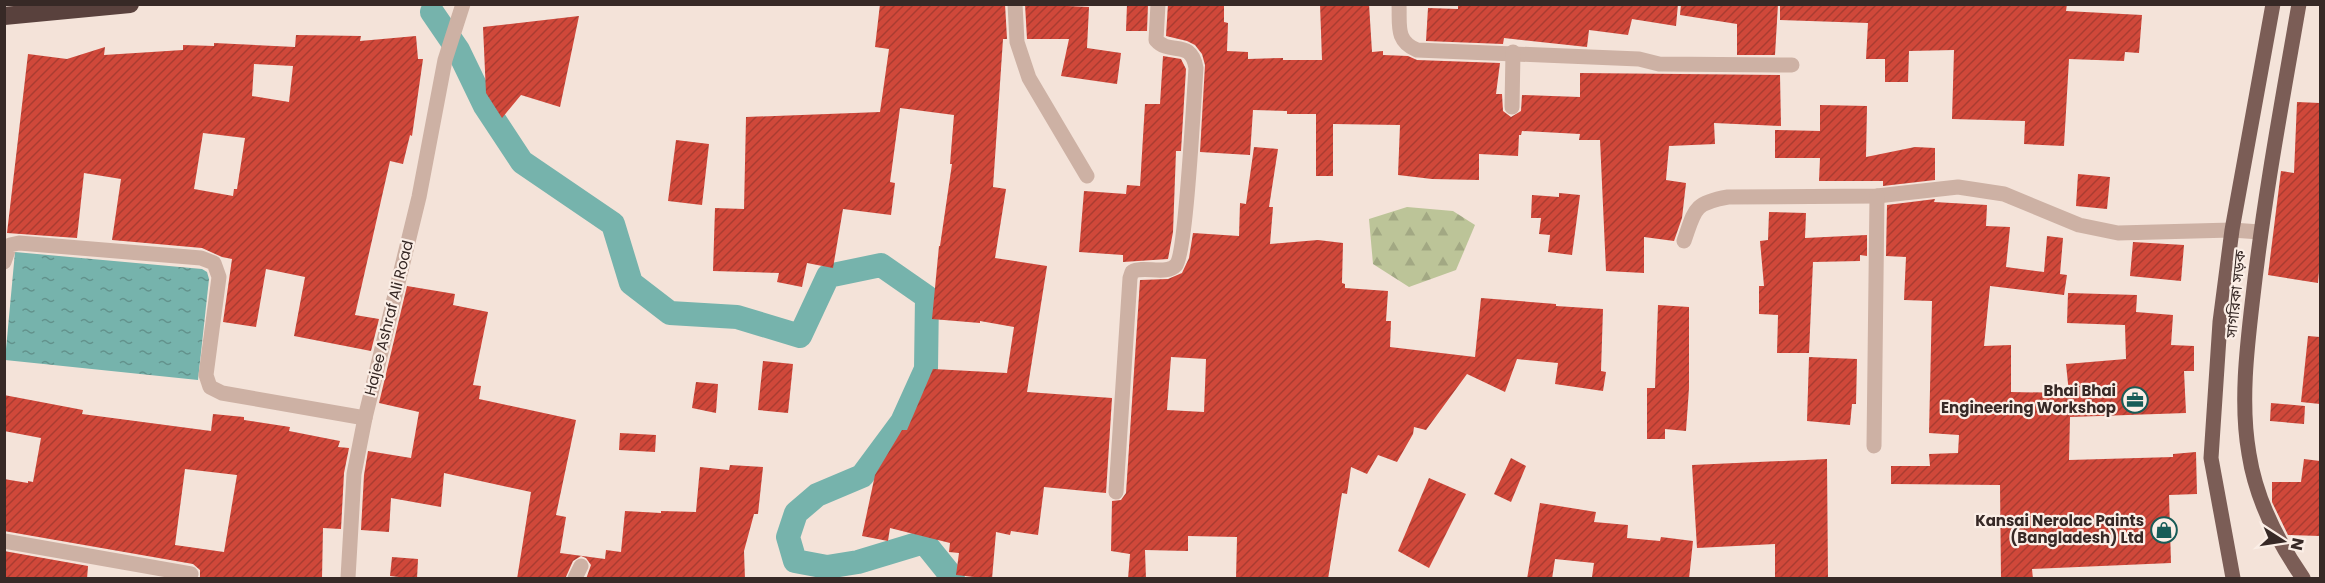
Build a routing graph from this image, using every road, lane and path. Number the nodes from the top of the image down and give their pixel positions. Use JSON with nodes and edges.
{"nodes":[{"id":1,"x":130,"y":4,"type":"edge"},
{"id":2,"x":463,"y":4,"type":"edge"},
{"id":3,"x":1015,"y":4,"type":"edge"},
{"id":4,"x":1158,"y":4,"type":"edge"},
{"id":5,"x":1399,"y":4,"type":"edge"},
{"id":6,"x":2273,"y":4,"type":"edge"},
{"id":7,"x":2299,"y":4,"type":"edge"},
{"id":8,"x":4,"y":16,"type":"edge"},
{"id":9,"x":1513,"y":52,"type":"junction"},
{"id":10,"x":1792,"y":65,"type":"dead end"},
{"id":11,"x":1512,"y":106,"type":"dead end"},
{"id":12,"x":1087,"y":176,"type":"dead end"},
{"id":13,"x":1876,"y":196,"type":"junction"},
{"id":14,"x":2232,"y":230,"type":"junction"},
{"id":15,"x":2260,"y":232,"type":"junction"},
{"id":16,"x":1684,"y":241,"type":"dead end"},
{"id":17,"x":4,"y":262,"type":"edge"},
{"id":18,"x":365,"y":418,"type":"junction"},
{"id":19,"x":1874,"y":446,"type":"dead end"},
{"id":20,"x":1116,"y":492,"type":"dead end"},
{"id":21,"x":4,"y":541,"type":"edge"},
{"id":22,"x":191,"y":574,"type":"dead end"},
{"id":23,"x":348,"y":579,"type":"edge"},
{"id":24,"x":2233,"y":579,"type":"edge"},
{"id":25,"x":2303,"y":579,"type":"edge"}],
"edges":[{"from":1,"to":8,"type":"highway"},
{"from":2,"to":18,"type":"street","name":"Hajee Ashraf Ali Road"},
{"from":3,"to":12,"type":"street"},
{"from":4,"to":20,"type":"street"},
{"from":5,"to":9,"type":"street"},
{"from":6,"to":14,"type":"main road","name":"সাগরিকা সড়ক"},
{"from":7,"to":15,"type":"main road","name":"সাগরিকা সড়ক"},
{"from":9,"to":10,"type":"street"},
{"from":9,"to":11,"type":"street"},
{"from":13,"to":14,"type":"street"},
{"from":13,"to":16,"type":"street"},
{"from":13,"to":19,"type":"street"},
{"from":14,"to":15,"type":"street"},
{"from":14,"to":24,"type":"main road","name":"সাগরিকা সড়ক"},
{"from":15,"to":25,"type":"main road","name":"সাগরিকা সড়ক"},
{"from":17,"to":18,"type":"street"},
{"from":18,"to":23,"type":"street","name":"Hajee Ashraf Ali Road"},
{"from":21,"to":22,"type":"street"}]}
